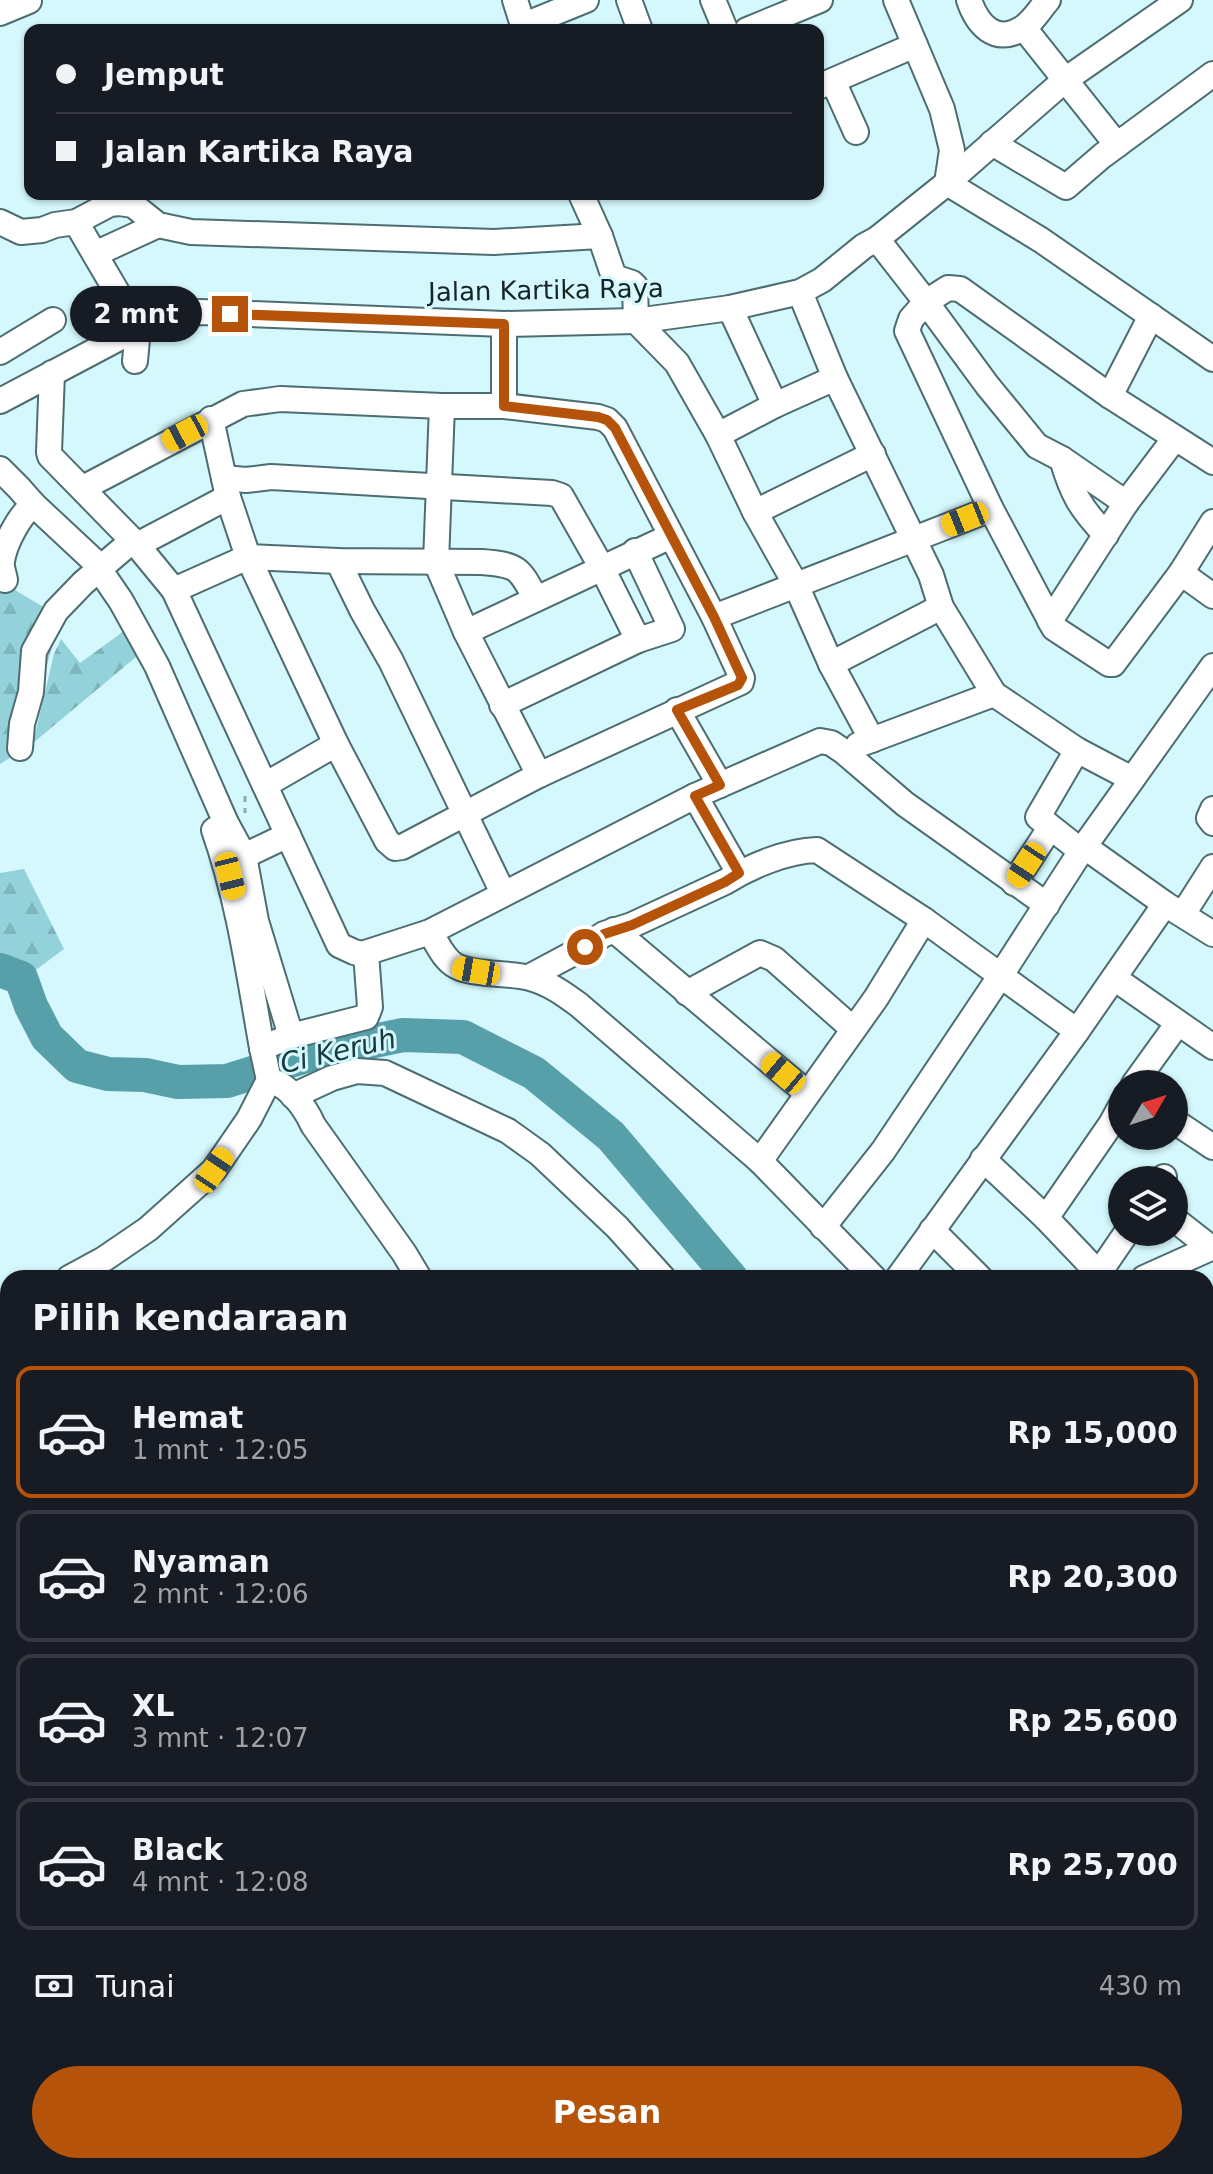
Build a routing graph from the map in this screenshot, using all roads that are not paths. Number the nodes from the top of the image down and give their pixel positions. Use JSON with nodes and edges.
{"nodes":[{"id":1,"x":515,"y":0,"type":"edge"},
{"id":2,"x":586,"y":0,"type":"edge"},
{"id":3,"x":629,"y":0,"type":"edge"},
{"id":4,"x":713,"y":0,"type":"edge"},
{"id":5,"x":820,"y":0,"type":"edge"},
{"id":6,"x":896,"y":0,"type":"edge"},
{"id":7,"x":969,"y":0,"type":"edge"},
{"id":8,"x":1048,"y":0,"type":"edge"},
{"id":9,"x":1180,"y":0,"type":"edge"},
{"id":10,"x":29,"y":1,"type":"edge"},
{"id":11,"x":0,"y":13,"type":"edge"},
{"id":12,"x":638,"y":24,"type":"edge"},
{"id":13,"x":723,"y":24,"type":"edge"},
{"id":14,"x":762,"y":24,"type":"edge"},
{"id":15,"x":1024,"y":28,"type":"junction"},
{"id":16,"x":915,"y":45,"type":"junction"},
{"id":17,"x":1213,"y":74,"type":"edge"},
{"id":18,"x":1065,"y":80,"type":"junction"},
{"id":19,"x":826,"y":84,"type":"edge"},
{"id":20,"x":856,"y":132,"type":"dead end"},
{"id":21,"x":992,"y":143,"type":"junction"},
{"id":22,"x":1117,"y":145,"type":"junction"},
{"id":23,"x":947,"y":183,"type":"junction"},
{"id":24,"x":584,"y":200,"type":"edge"},
{"id":25,"x":0,"y":222,"type":"edge"},
{"id":26,"x":76,"y":222,"type":"junction"},
{"id":27,"x":158,"y":225,"type":"junction"},
{"id":28,"x":600,"y":236,"type":"junction"},
{"id":29,"x":877,"y":239,"type":"junction"},
{"id":30,"x":95,"y":254,"type":"junction"},
{"id":31,"x":800,"y":292,"type":"junction"},
{"id":32,"x":926,"y":302,"type":"junction"},
{"id":33,"x":730,"y":308,"type":"junction"},
{"id":34,"x":1151,"y":316,"type":"junction"},
{"id":35,"x":53,"y":320,"type":"dead end"},
{"id":36,"x":636,"y":321,"type":"junction"},
{"id":37,"x":504,"y":324,"type":"junction"},
{"id":38,"x":138,"y":328,"type":"junction"},
{"id":39,"x":0,"y":352,"type":"edge"},
{"id":40,"x":1213,"y":359,"type":"edge"},
{"id":41,"x":135,"y":361,"type":"dead end"},
{"id":42,"x":52,"y":373,"type":"junction"},
{"id":43,"x":835,"y":378,"type":"junction"},
{"id":44,"x":1110,"y":396,"type":"junction"},
{"id":45,"x":0,"y":401,"type":"edge"},
{"id":46,"x":775,"y":405,"type":"junction"},
{"id":47,"x":442,"y":406,"type":"junction"},
{"id":48,"x":504,"y":406,"type":"junction"},
{"id":49,"x":211,"y":419,"type":"junction"},
{"id":50,"x":718,"y":435,"type":"junction"},
{"id":51,"x":1175,"y":438,"type":"junction"},
{"id":52,"x":873,"y":454,"type":"junction"},
{"id":53,"x":1062,"y":459,"type":"junction"},
{"id":54,"x":1213,"y":462,"type":"edge"},
{"id":55,"x":0,"y":469,"type":"edge"},
{"id":56,"x":438,"y":485,"type":"junction"},
{"id":57,"x":83,"y":488,"type":"junction"},
{"id":58,"x":226,"y":488,"type":"junction"},
{"id":59,"x":1126,"y":503,"type":"junction"},
{"id":60,"x":991,"y":509,"type":"junction"},
{"id":61,"x":27,"y":510,"type":"junction"},
{"id":62,"x":755,"y":512,"type":"junction"},
{"id":63,"x":1213,"y":522,"type":"edge"},
{"id":64,"x":1106,"y":535,"type":"junction"},
{"id":65,"x":671,"y":536,"type":"junction"},
{"id":66,"x":913,"y":540,"type":"junction"},
{"id":67,"x":134,"y":543,"type":"junction"},
{"id":68,"x":635,"y":551,"type":"junction"},
{"id":69,"x":248,"y":557,"type":"junction"},
{"id":70,"x":338,"y":561,"type":"junction"},
{"id":71,"x":436,"y":562,"type":"junction"},
{"id":72,"x":602,"y":568,"type":"junction"},
{"id":73,"x":1181,"y":573,"type":"junction"},
{"id":74,"x":92,"y":575,"type":"junction"},
{"id":75,"x":5,"y":580,"type":"dead end"},
{"id":76,"x":796,"y":585,"type":"junction"},
{"id":77,"x":174,"y":590,"type":"junction"},
{"id":78,"x":1213,"y":596,"type":"edge"},
{"id":79,"x":536,"y":599,"type":"junction"},
{"id":80,"x":941,"y":607,"type":"junction"},
{"id":81,"x":714,"y":617,"type":"junction"},
{"id":82,"x":1050,"y":621,"type":"junction"},
{"id":83,"x":466,"y":632,"type":"junction"},
{"id":84,"x":638,"y":640,"type":"junction"},
{"id":85,"x":831,"y":664,"type":"junction"},
{"id":86,"x":1213,"y":666,"type":"edge"},
{"id":87,"x":994,"y":694,"type":"junction"},
{"id":88,"x":502,"y":705,"type":"junction"},
{"id":89,"x":677,"y":710,"type":"junction"},
{"id":90,"x":872,"y":740,"type":"junction"},
{"id":91,"x":336,"y":744,"type":"junction"},
{"id":92,"x":20,"y":748,"type":"dead end"},
{"id":93,"x":1077,"y":750,"type":"junction"},
{"id":94,"x":843,"y":751,"type":"junction"},
{"id":95,"x":539,"y":775,"type":"junction"},
{"id":96,"x":1132,"y":779,"type":"junction"},
{"id":97,"x":265,"y":785,"type":"junction"},
{"id":98,"x":720,"y":785,"type":"junction"},
{"id":99,"x":695,"y":796,"type":"junction"},
{"id":100,"x":1213,"y":809,"type":"edge"},
{"id":101,"x":464,"y":814,"type":"junction"},
{"id":102,"x":1213,"y":823,"type":"edge"},
{"id":103,"x":228,"y":824,"type":"junction"},
{"id":104,"x":1050,"y":828,"type":"junction"},
{"id":105,"x":288,"y":835,"type":"junction"},
{"id":106,"x":1083,"y":849,"type":"junction"},
{"id":107,"x":244,"y":856,"type":"junction"},
{"id":108,"x":1213,"y":867,"type":"edge"},
{"id":109,"x":739,"y":873,"type":"junction"},
{"id":110,"x":1014,"y":883,"type":"junction"},
{"id":111,"x":503,"y":893,"type":"junction"},
{"id":112,"x":1047,"y":905,"type":"junction"},
{"id":113,"x":1174,"y":909,"type":"junction"},
{"id":114,"x":924,"y":920,"type":"junction"},
{"id":115,"x":614,"y":930,"type":"junction"},
{"id":116,"x":430,"y":932,"type":"junction"},
{"id":117,"x":1213,"y":934,"type":"edge"},
{"id":118,"x":366,"y":953,"type":"junction"},
{"id":119,"x":1001,"y":975,"type":"junction"},
{"id":120,"x":529,"y":977,"type":"junction"},
{"id":121,"x":1114,"y":978,"type":"junction"},
{"id":122,"x":687,"y":993,"type":"junction"},
{"id":123,"x":1178,"y":1023,"type":"junction"},
{"id":124,"x":853,"y":1029,"type":"junction"},
{"id":125,"x":1077,"y":1031,"type":"junction"},
{"id":126,"x":291,"y":1036,"type":"junction"},
{"id":127,"x":1213,"y":1047,"type":"edge"},
{"id":128,"x":265,"y":1064,"type":"junction"},
{"id":129,"x":1144,"y":1070,"type":"edge"},
{"id":130,"x":807,"y":1093,"type":"junction"},
{"id":131,"x":293,"y":1096,"type":"junction"},
{"id":132,"x":1108,"y":1128,"type":"edge"},
{"id":133,"x":1188,"y":1130,"type":"edge"},
{"id":134,"x":1213,"y":1147,"type":"edge"},
{"id":135,"x":983,"y":1159,"type":"junction"},
{"id":136,"x":760,"y":1161,"type":"junction"},
{"id":137,"x":1046,"y":1218,"type":"junction"},
{"id":138,"x":823,"y":1227,"type":"junction"},
{"id":139,"x":932,"y":1230,"type":"junction"},
{"id":140,"x":1188,"y":1230,"type":"edge"},
{"id":141,"x":1119,"y":1246,"type":"edge"},
{"id":142,"x":1212,"y":1248,"type":"edge"},
{"id":143,"x":108,"y":1268,"type":"edge"},
{"id":144,"x":414,"y":1270,"type":"edge"},
{"id":145,"x":656,"y":1270,"type":"edge"},
{"id":146,"x":866,"y":1270,"type":"edge"},
{"id":147,"x":904,"y":1270,"type":"edge"},
{"id":148,"x":972,"y":1270,"type":"edge"},
{"id":149,"x":1095,"y":1270,"type":"edge"},
{"id":150,"x":1105,"y":1270,"type":"edge"},
{"id":151,"x":1162,"y":1270,"type":"edge"}],
"edges":[{"from":1,"to":2,"type":"street"},
{"from":3,"to":12,"type":"street"},
{"from":4,"to":13,"type":"street"},
{"from":5,"to":14,"type":"street"},
{"from":6,"to":16,"type":"street"},
{"from":7,"to":15,"type":"street"},
{"from":8,"to":15,"type":"street"},
{"from":9,"to":18,"type":"street","name":"Jalan Kartika Raya"},
{"from":10,"to":11,"type":"street"},
{"from":15,"to":18,"type":"street"},
{"from":16,"to":19,"type":"street"},
{"from":16,"to":23,"type":"street"},
{"from":17,"to":22,"type":"street"},
{"from":18,"to":21,"type":"street","name":"Jalan Kartika Raya"},
{"from":18,"to":22,"type":"street"},
{"from":19,"to":20,"type":"street"},
{"from":21,"to":22,"type":"street"},
{"from":21,"to":23,"type":"street","name":"Jalan Kartika Raya"},
{"from":23,"to":29,"type":"street","name":"Jalan Kartika Raya"},
{"from":23,"to":34,"type":"street"},
{"from":24,"to":28,"type":"street"},
{"from":25,"to":26,"type":"street"},
{"from":26,"to":27,"type":"street"},
{"from":26,"to":30,"type":"street"},
{"from":27,"to":28,"type":"street"},
{"from":27,"to":30,"type":"street"},
{"from":28,"to":36,"type":"street"},
{"from":29,"to":31,"type":"street","name":"Jalan Kartika Raya"},
{"from":29,"to":32,"type":"street"},
{"from":30,"to":38,"type":"street"},
{"from":31,"to":33,"type":"street","name":"Jalan Kartika Raya"},
{"from":31,"to":43,"type":"street"},
{"from":32,"to":44,"type":"street"},
{"from":32,"to":53,"type":"street"},
{"from":32,"to":60,"type":"street"},
{"from":33,"to":36,"type":"street","name":"Jalan Kartika Raya"},
{"from":33,"to":46,"type":"street"},
{"from":34,"to":40,"type":"street"},
{"from":34,"to":44,"type":"street"},
{"from":35,"to":39,"type":"street"},
{"from":36,"to":37,"type":"street","name":"Jalan Kartika Raya"},
{"from":36,"to":50,"type":"street"},
{"from":37,"to":38,"type":"street","name":"Jalan Kartika Raya"},
{"from":37,"to":48,"type":"street"},
{"from":38,"to":41,"type":"street"},
{"from":38,"to":42,"type":"street","name":"Jalan Kartika Raya"},
{"from":42,"to":45,"type":"street","name":"Jalan Kartika Raya"},
{"from":42,"to":57,"type":"street"},
{"from":43,"to":46,"type":"street"},
{"from":43,"to":52,"type":"street"},
{"from":44,"to":51,"type":"street"},
{"from":46,"to":50,"type":"street"},
{"from":47,"to":48,"type":"street"},
{"from":47,"to":49,"type":"street"},
{"from":47,"to":56,"type":"street"},
{"from":48,"to":65,"type":"street"},
{"from":49,"to":57,"type":"street"},
{"from":49,"to":58,"type":"street"},
{"from":50,"to":62,"type":"street"},
{"from":51,"to":54,"type":"street"},
{"from":51,"to":59,"type":"street"},
{"from":52,"to":62,"type":"street"},
{"from":52,"to":66,"type":"street"},
{"from":53,"to":59,"type":"street"},
{"from":53,"to":64,"type":"street"},
{"from":55,"to":61,"type":"street"},
{"from":56,"to":58,"type":"street"},
{"from":56,"to":71,"type":"street"},
{"from":56,"to":72,"type":"street"},
{"from":57,"to":67,"type":"street"},
{"from":58,"to":67,"type":"street"},
{"from":58,"to":69,"type":"street"},
{"from":59,"to":64,"type":"street"},
{"from":60,"to":66,"type":"street"},
{"from":60,"to":82,"type":"street"},
{"from":61,"to":74,"type":"street"},
{"from":61,"to":75,"type":"street"},
{"from":62,"to":76,"type":"street"},
{"from":63,"to":73,"type":"street"},
{"from":64,"to":82,"type":"street"},
{"from":65,"to":68,"type":"street"},
{"from":65,"to":81,"type":"street"},
{"from":66,"to":76,"type":"street"},
{"from":66,"to":80,"type":"street"},
{"from":67,"to":74,"type":"street"},
{"from":67,"to":77,"type":"street"},
{"from":68,"to":72,"type":"street"},
{"from":68,"to":84,"type":"street"},
{"from":69,"to":70,"type":"street"},
{"from":69,"to":77,"type":"street"},
{"from":69,"to":91,"type":"street"},
{"from":70,"to":71,"type":"street"},
{"from":70,"to":101,"type":"street"},
{"from":71,"to":79,"type":"street"},
{"from":71,"to":83,"type":"street"},
{"from":72,"to":79,"type":"street"},
{"from":72,"to":84,"type":"street"},
{"from":73,"to":78,"type":"street"},
{"from":73,"to":82,"type":"street"},
{"from":74,"to":92,"type":"street"},
{"from":74,"to":103,"type":"street"},
{"from":76,"to":81,"type":"street"},
{"from":76,"to":85,"type":"street"},
{"from":77,"to":97,"type":"street"},
{"from":79,"to":83,"type":"street"},
{"from":80,"to":85,"type":"street"},
{"from":80,"to":87,"type":"street"},
{"from":81,"to":89,"type":"street"},
{"from":83,"to":88,"type":"street"},
{"from":84,"to":88,"type":"street"},
{"from":85,"to":90,"type":"street"},
{"from":86,"to":96,"type":"street"},
{"from":87,"to":90,"type":"street"},
{"from":87,"to":93,"type":"street"},
{"from":88,"to":95,"type":"street"},
{"from":89,"to":95,"type":"street"},
{"from":89,"to":98,"type":"street"},
{"from":90,"to":94,"type":"street"},
{"from":91,"to":97,"type":"street"},
{"from":91,"to":101,"type":"street"},
{"from":93,"to":96,"type":"street"},
{"from":93,"to":104,"type":"street"},
{"from":94,"to":98,"type":"street"},
{"from":94,"to":110,"type":"street"},
{"from":95,"to":101,"type":"street"},
{"from":96,"to":106,"type":"street"},
{"from":97,"to":105,"type":"street"},
{"from":98,"to":99,"type":"street"},
{"from":99,"to":109,"type":"street"},
{"from":99,"to":111,"type":"street"},
{"from":100,"to":102,"type":"street"},
{"from":101,"to":111,"type":"street"},
{"from":103,"to":107,"type":"street"},
{"from":103,"to":128,"type":"street"},
{"from":104,"to":106,"type":"street"},
{"from":104,"to":110,"type":"street"},
{"from":105,"to":107,"type":"street"},
{"from":105,"to":118,"type":"street"},
{"from":106,"to":112,"type":"street"},
{"from":106,"to":113,"type":"street"},
{"from":107,"to":126,"type":"street"},
{"from":108,"to":113,"type":"street"},
{"from":109,"to":114,"type":"street"},
{"from":109,"to":115,"type":"street"},
{"from":110,"to":112,"type":"street"},
{"from":111,"to":116,"type":"street"},
{"from":112,"to":119,"type":"street"},
{"from":113,"to":117,"type":"street"},
{"from":113,"to":121,"type":"street"},
{"from":114,"to":119,"type":"street"},
{"from":114,"to":124,"type":"street"},
{"from":115,"to":120,"type":"street"},
{"from":115,"to":122,"type":"street"},
{"from":116,"to":118,"type":"street"},
{"from":116,"to":120,"type":"street"},
{"from":118,"to":126,"type":"street"},
{"from":119,"to":125,"type":"street"},
{"from":119,"to":138,"type":"street"},
{"from":120,"to":136,"type":"street"},
{"from":121,"to":123,"type":"street"},
{"from":121,"to":125,"type":"street"},
{"from":122,"to":124,"type":"street"},
{"from":122,"to":130,"type":"street"},
{"from":123,"to":127,"type":"street"},
{"from":123,"to":129,"type":"street"},
{"from":124,"to":130,"type":"street"},
{"from":125,"to":135,"type":"street"},
{"from":126,"to":128,"type":"street"},
{"from":128,"to":131,"type":"street"},
{"from":128,"to":143,"type":"street"},
{"from":130,"to":136,"type":"street"},
{"from":131,"to":144,"type":"street"},
{"from":131,"to":145,"type":"street"},
{"from":132,"to":137,"type":"street"},
{"from":133,"to":134,"type":"street"},
{"from":135,"to":137,"type":"street"},
{"from":135,"to":139,"type":"street"},
{"from":136,"to":138,"type":"street"},
{"from":137,"to":149,"type":"street"},
{"from":138,"to":146,"type":"street"},
{"from":139,"to":147,"type":"street"},
{"from":139,"to":148,"type":"street"},
{"from":140,"to":142,"type":"street"},
{"from":141,"to":150,"type":"street"},
{"from":142,"to":151,"type":"street"}]}
